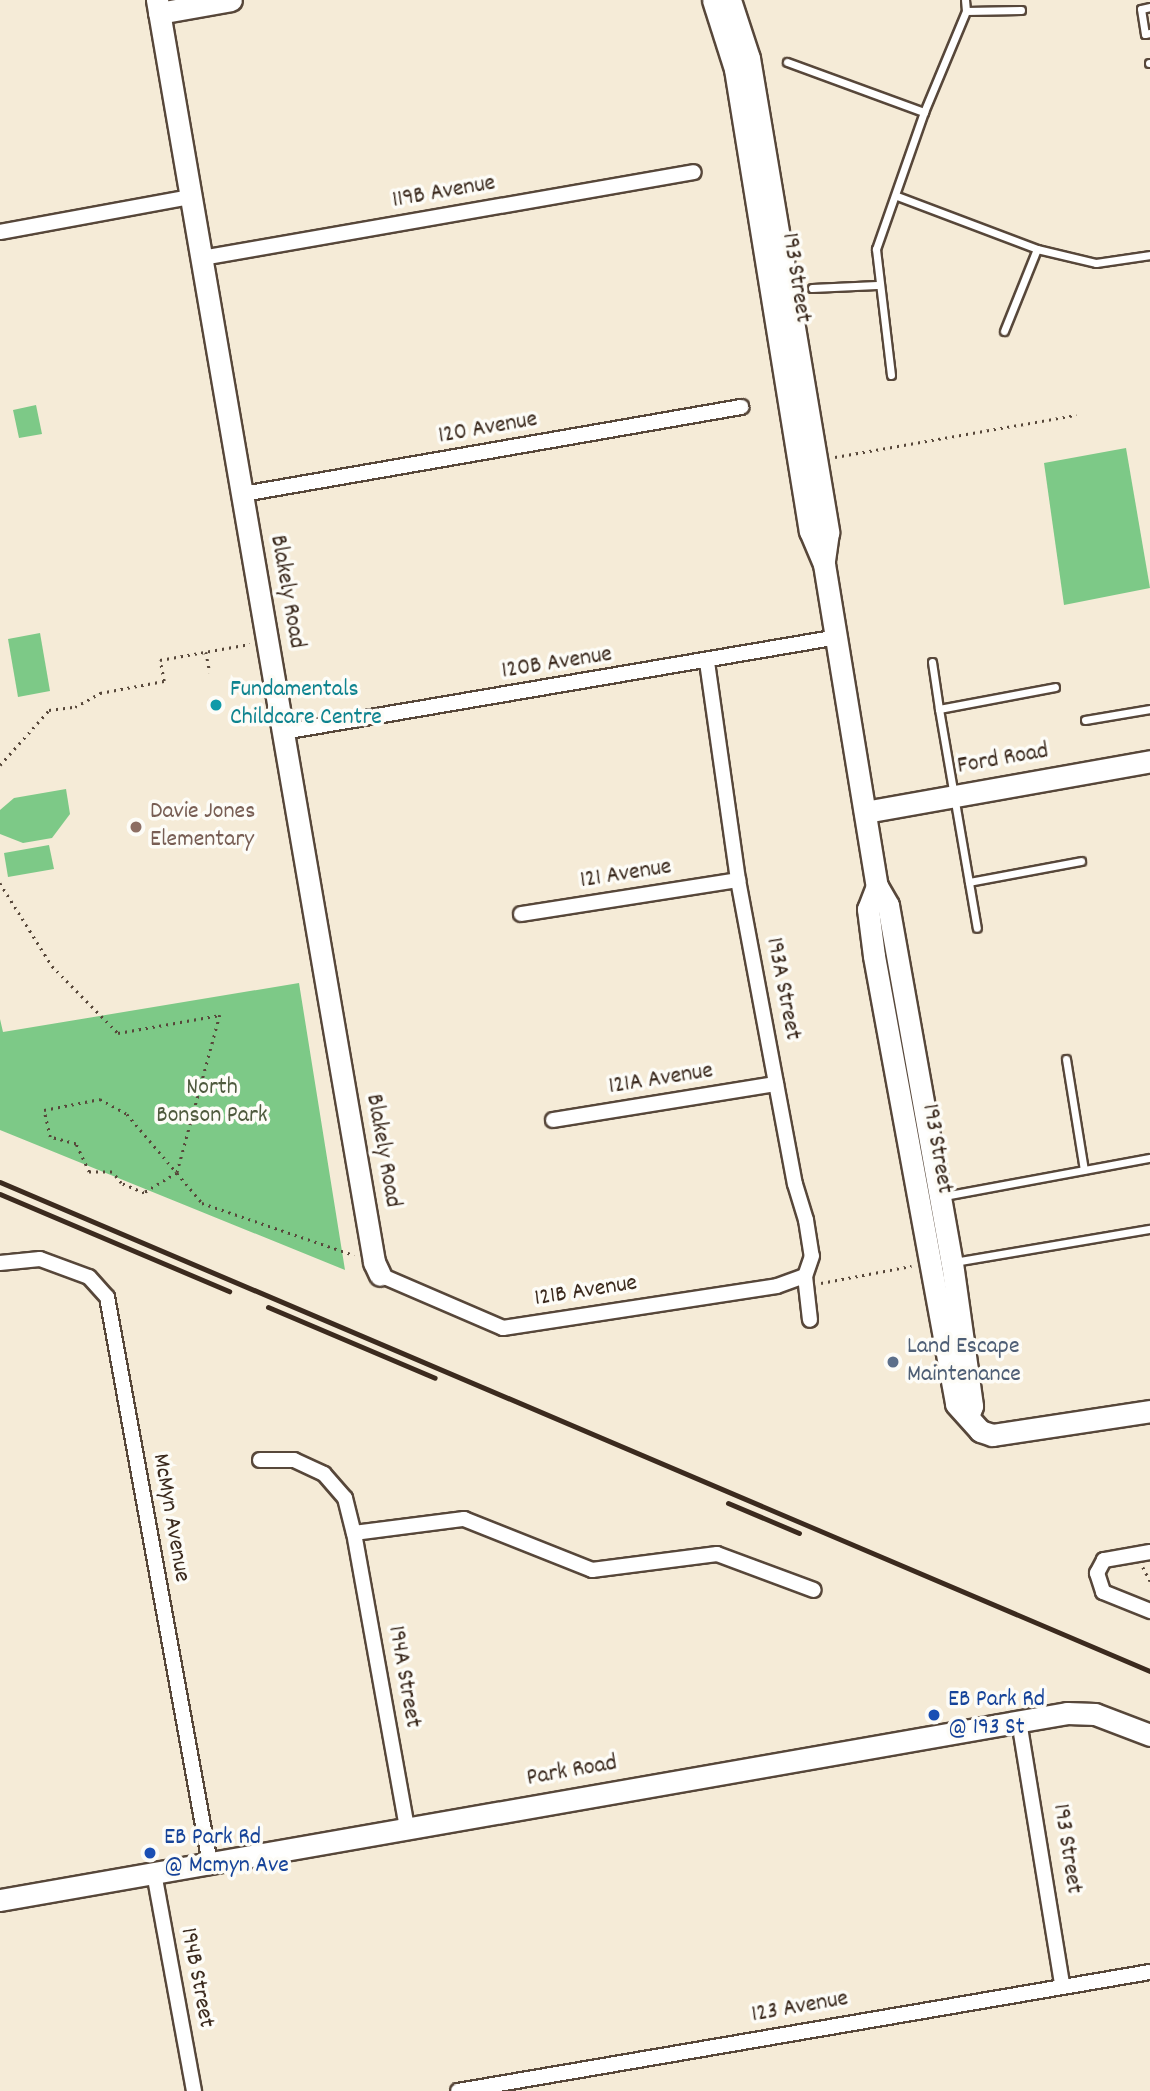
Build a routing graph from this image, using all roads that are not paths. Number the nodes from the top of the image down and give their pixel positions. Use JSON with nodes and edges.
{"nodes":[{"id":1,"x":231,"y":0,"type":"edge"},
{"id":2,"x":713,"y":0,"type":"edge"},
{"id":3,"x":730,"y":0,"type":"edge"},
{"id":4,"x":964,"y":0,"type":"edge"},
{"id":5,"x":158,"y":6,"type":"edge"},
{"id":6,"x":1150,"y":7,"type":"edge"},
{"id":7,"x":1021,"y":10,"type":"dead end"},
{"id":8,"x":966,"y":11,"type":"junction"},
{"id":9,"x":1150,"y":33,"type":"edge"},
{"id":10,"x":787,"y":62,"type":"dead end"},
{"id":11,"x":924,"y":112,"type":"junction"},
{"id":12,"x":694,"y":172,"type":"dead end"},
{"id":13,"x":897,"y":196,"type":"junction"},
{"id":14,"x":191,"y":197,"type":"junction"},
{"id":15,"x":0,"y":232,"type":"edge"},
{"id":16,"x":1037,"y":249,"type":"junction"},
{"id":17,"x":1150,"y":255,"type":"edge"},
{"id":18,"x":202,"y":258,"type":"junction"},
{"id":19,"x":877,"y":285,"type":"junction"},
{"id":20,"x":812,"y":288,"type":"dead end"},
{"id":21,"x":1004,"y":331,"type":"dead end"},
{"id":22,"x":891,"y":375,"type":"dead end"},
{"id":23,"x":741,"y":407,"type":"dead end"},
{"id":24,"x":243,"y":494,"type":"junction"},
{"id":25,"x":824,"y":564,"type":"junction"},
{"id":26,"x":838,"y":637,"type":"junction"},
{"id":27,"x":707,"y":662,"type":"junction"},
{"id":28,"x":932,"y":662,"type":"dead end"},
{"id":29,"x":1055,"y":687,"type":"dead end"},
{"id":30,"x":939,"y":709,"type":"junction"},
{"id":31,"x":1150,"y":709,"type":"edge"},
{"id":32,"x":1086,"y":720,"type":"dead end"},
{"id":33,"x":283,"y":732,"type":"junction"},
{"id":34,"x":1150,"y":761,"type":"edge"},
{"id":35,"x":953,"y":796,"type":"junction"},
{"id":36,"x":865,"y":812,"type":"junction"},
{"id":37,"x":1081,"y":860,"type":"dead end"},
{"id":38,"x":738,"y":880,"type":"junction"},
{"id":39,"x":969,"y":882,"type":"junction"},
{"id":40,"x":877,"y":886,"type":"junction"},
{"id":41,"x":521,"y":914,"type":"dead end"},
{"id":42,"x":977,"y":928,"type":"dead end"},
{"id":43,"x":1066,"y":1059,"type":"dead end"},
{"id":44,"x":776,"y":1084,"type":"junction"},
{"id":45,"x":553,"y":1120,"type":"dead end"},
{"id":46,"x":1150,"y":1158,"type":"edge"},
{"id":47,"x":1084,"y":1170,"type":"junction"},
{"id":48,"x":940,"y":1197,"type":"junction"},
{"id":49,"x":1150,"y":1229,"type":"edge"},
{"id":50,"x":0,"y":1263,"type":"edge"},
{"id":51,"x":952,"y":1263,"type":"junction"},
{"id":52,"x":377,"y":1269,"type":"joint"},
{"id":53,"x":806,"y":1281,"type":"junction"},
{"id":54,"x":810,"y":1320,"type":"dead end"},
{"id":55,"x":1150,"y":1411,"type":"edge"},
{"id":56,"x":974,"y":1424,"type":"junction"},
{"id":57,"x":260,"y":1460,"type":"dead end"},
{"id":58,"x":354,"y":1533,"type":"junction"},
{"id":59,"x":1150,"y":1552,"type":"edge"},
{"id":60,"x":814,"y":1590,"type":"dead end"},
{"id":61,"x":1150,"y":1611,"type":"edge"},
{"id":62,"x":1019,"y":1721,"type":"junction"},
{"id":63,"x":1150,"y":1735,"type":"edge"},
{"id":64,"x":407,"y":1828,"type":"junction"},
{"id":65,"x":210,"y":1864,"type":"junction"},
{"id":66,"x":154,"y":1873,"type":"junction"},
{"id":67,"x":0,"y":1900,"type":"edge"},
{"id":68,"x":1150,"y":1972,"type":"edge"},
{"id":69,"x":1062,"y":1985,"type":"junction"},
{"id":70,"x":194,"y":2091,"type":"edge"},
{"id":71,"x":458,"y":2091,"type":"edge"}],
"edges":[{"from":1,"to":5,"type":"street"},
{"from":2,"to":25,"type":"street","name":"193 Street"},
{"from":3,"to":25,"type":"street","name":"193 Street"},
{"from":4,"to":8,"type":"lane"},
{"from":5,"to":14,"type":"street","name":"Blakely Road"},
{"from":6,"to":9,"type":"lane"},
{"from":7,"to":8,"type":"lane"},
{"from":8,"to":11,"type":"lane"},
{"from":10,"to":11,"type":"lane"},
{"from":11,"to":13,"type":"lane"},
{"from":12,"to":18,"type":"street","name":"119B Avenue"},
{"from":13,"to":16,"type":"lane"},
{"from":13,"to":19,"type":"lane"},
{"from":14,"to":15,"type":"street"},
{"from":14,"to":18,"type":"street","name":"Blakely Road"},
{"from":16,"to":17,"type":"lane"},
{"from":16,"to":21,"type":"lane"},
{"from":18,"to":24,"type":"street","name":"Blakely Road"},
{"from":19,"to":20,"type":"lane"},
{"from":19,"to":22,"type":"lane"},
{"from":23,"to":24,"type":"street","name":"120 Avenue"},
{"from":24,"to":33,"type":"street","name":"Blakely Road"},
{"from":25,"to":26,"type":"street","name":"193 Street"},
{"from":26,"to":27,"type":"street","name":"120B Avenue"},
{"from":26,"to":36,"type":"street","name":"193 Street"},
{"from":27,"to":33,"type":"street","name":"120B Avenue"},
{"from":27,"to":38,"type":"street","name":"193A Street"},
{"from":28,"to":30,"type":"lane"},
{"from":29,"to":30,"type":"lane"},
{"from":30,"to":35,"type":"lane"},
{"from":31,"to":32,"type":"lane"},
{"from":33,"to":52,"type":"street","name":"Blakely Road"},
{"from":34,"to":35,"type":"street","name":"Ford Road"},
{"from":35,"to":36,"type":"street","name":"Ford Road"},
{"from":35,"to":39,"type":"lane"},
{"from":36,"to":40,"type":"street","name":"193 Street"},
{"from":37,"to":39,"type":"lane"},
{"from":38,"to":41,"type":"street","name":"121 Avenue"},
{"from":38,"to":44,"type":"street","name":"193A Street"},
{"from":39,"to":42,"type":"lane"},
{"from":40,"to":48,"type":"street","name":"193 Street"},
{"from":40,"to":56,"type":"street","name":"193 Street"},
{"from":43,"to":47,"type":"lane"},
{"from":44,"to":45,"type":"street","name":"121A Avenue"},
{"from":44,"to":53,"type":"street","name":"193A Street"},
{"from":46,"to":47,"type":"lane"},
{"from":47,"to":48,"type":"lane"},
{"from":48,"to":51,"type":"street","name":"193 Street"},
{"from":49,"to":51,"type":"lane"},
{"from":50,"to":65,"type":"street","name":"McMyn Avenue"},
{"from":51,"to":56,"type":"street","name":"193 Street"},
{"from":52,"to":53,"type":"street","name":"121B Avenue"},
{"from":53,"to":54,"type":"street","name":"193A Street"},
{"from":55,"to":56,"type":"street"},
{"from":57,"to":58,"type":"street","name":"194A Street"},
{"from":58,"to":60,"type":"street"},
{"from":58,"to":64,"type":"street","name":"194A Street"},
{"from":59,"to":61,"type":"street"},
{"from":62,"to":63,"type":"street","name":"Park Road"},
{"from":62,"to":64,"type":"street","name":"Park Road"},
{"from":62,"to":69,"type":"street","name":"193 Street"},
{"from":64,"to":65,"type":"street","name":"Park Road"},
{"from":65,"to":66,"type":"street","name":"Park Road"},
{"from":66,"to":67,"type":"street","name":"Park Road"},
{"from":66,"to":70,"type":"street","name":"194B Street"},
{"from":68,"to":69,"type":"street","name":"123 Avenue"},
{"from":69,"to":71,"type":"street","name":"123 Avenue"}]}
